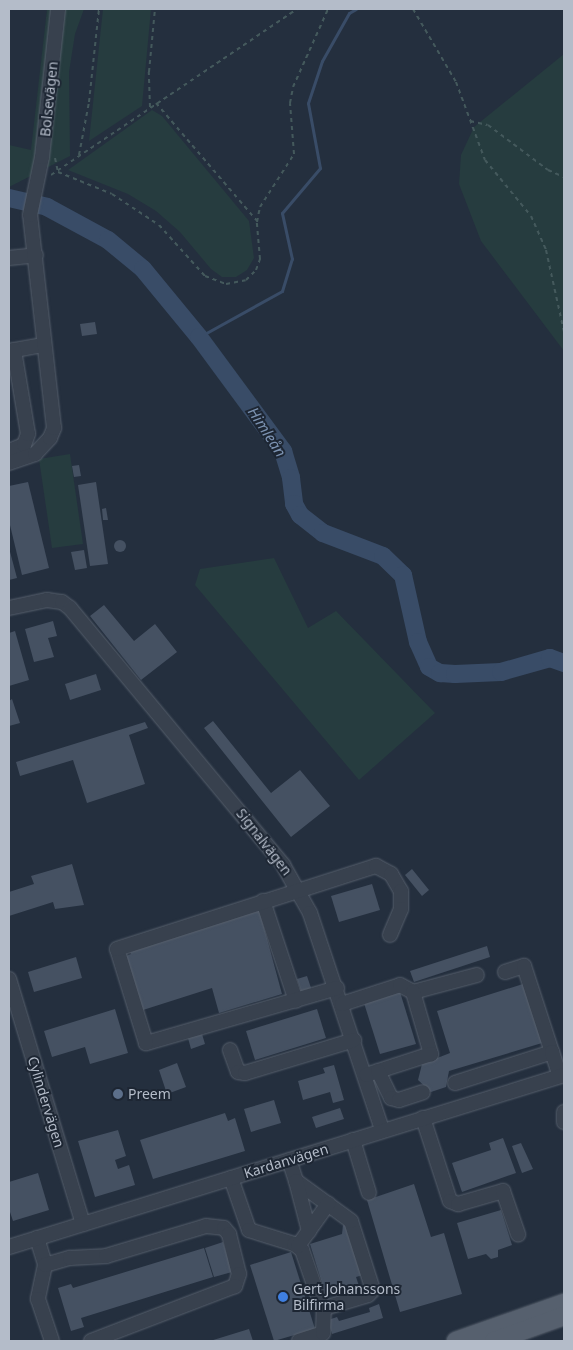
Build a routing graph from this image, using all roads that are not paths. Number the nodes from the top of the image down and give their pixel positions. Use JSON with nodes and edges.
{"nodes":[{"id":1,"x":58,"y":9,"type":"edge"},
{"id":2,"x":36,"y":255,"type":"junction"},
{"id":3,"x":9,"y":258,"type":"edge"},
{"id":4,"x":43,"y":345,"type":"junction"},
{"id":5,"x":11,"y":351,"type":"edge"},
{"id":6,"x":9,"y":451,"type":"edge"},
{"id":7,"x":9,"y":463,"type":"edge"},
{"id":8,"x":9,"y":608,"type":"edge"},
{"id":9,"x":299,"y":889,"type":"junction"},
{"id":10,"x":263,"y":901,"type":"junction"},
{"id":11,"x":390,"y":935,"type":"dead end"},
{"id":12,"x":505,"y":972,"type":"dead end"},
{"id":13,"x":477,"y":975,"type":"dead end"},
{"id":14,"x":9,"y":980,"type":"edge"},
{"id":15,"x":337,"y":988,"type":"junction"},
{"id":16,"x":412,"y":992,"type":"junction"},
{"id":17,"x":296,"y":1001,"type":"junction"},
{"id":18,"x":342,"y":1004,"type":"junction"},
{"id":19,"x":354,"y":1040,"type":"junction"},
{"id":20,"x":230,"y":1050,"type":"dead end"},
{"id":21,"x":552,"y":1052,"type":"junction"},
{"id":22,"x":372,"y":1073,"type":"junction"},
{"id":23,"x":562,"y":1075,"type":"edge"},
{"id":24,"x":455,"y":1083,"type":"dead end"},
{"id":25,"x":422,"y":1092,"type":"dead end"},
{"id":26,"x":564,"y":1112,"type":"edge"},
{"id":27,"x":424,"y":1118,"type":"junction"},
{"id":28,"x":564,"y":1122,"type":"edge"},
{"id":29,"x":382,"y":1130,"type":"junction"},
{"id":30,"x":353,"y":1140,"type":"junction"},
{"id":31,"x":289,"y":1160,"type":"junction"},
{"id":32,"x":231,"y":1178,"type":"junction"},
{"id":33,"x":296,"y":1181,"type":"junction"},
{"id":34,"x":369,"y":1193,"type":"dead end"},
{"id":35,"x":328,"y":1204,"type":"junction"},
{"id":36,"x":83,"y":1224,"type":"junction"},
{"id":37,"x":309,"y":1230,"type":"junction"},
{"id":38,"x":518,"y":1234,"type":"dead end"},
{"id":39,"x":37,"y":1238,"type":"junction"},
{"id":40,"x":298,"y":1246,"type":"junction"},
{"id":41,"x":9,"y":1247,"type":"edge"},
{"id":42,"x":45,"y":1265,"type":"junction"},
{"id":43,"x":564,"y":1303,"type":"edge"},
{"id":44,"x":324,"y":1307,"type":"junction"},
{"id":45,"x":564,"y":1316,"type":"edge"},
{"id":46,"x":52,"y":1341,"type":"edge"},
{"id":47,"x":91,"y":1341,"type":"edge"},
{"id":48,"x":298,"y":1341,"type":"edge"},
{"id":49,"x":456,"y":1341,"type":"edge"},
{"id":50,"x":494,"y":1341,"type":"edge"}],
"edges":[{"from":1,"to":2,"type":"street","name":"Bolsevägen"},
{"from":2,"to":3,"type":"street"},
{"from":2,"to":4,"type":"street"},
{"from":4,"to":5,"type":"street"},
{"from":4,"to":7,"type":"street"},
{"from":5,"to":6,"type":"street"},
{"from":8,"to":9,"type":"street","name":"Signalvägen"},
{"from":9,"to":10,"type":"street"},
{"from":9,"to":11,"type":"street"},
{"from":9,"to":15,"type":"street","name":"Signalvägen"},
{"from":10,"to":17,"type":"street"},
{"from":10,"to":17,"type":"street"},
{"from":12,"to":21,"type":"street"},
{"from":13,"to":16,"type":"street"},
{"from":14,"to":36,"type":"street","name":"Cylindervägen"},
{"from":15,"to":17,"type":"street"},
{"from":15,"to":18,"type":"street","name":"Signalvägen"},
{"from":16,"to":18,"type":"street"},
{"from":16,"to":22,"type":"street"},
{"from":18,"to":19,"type":"street","name":"Signalvägen"},
{"from":19,"to":20,"type":"street"},
{"from":19,"to":22,"type":"street","name":"Signalvägen"},
{"from":21,"to":23,"type":"street"},
{"from":21,"to":24,"type":"street"},
{"from":22,"to":25,"type":"street"},
{"from":22,"to":29,"type":"street","name":"Signalvägen"},
{"from":23,"to":27,"type":"street","name":"Kardanvägen"},
{"from":26,"to":28,"type":"street"},
{"from":27,"to":29,"type":"street","name":"Kardanvägen"},
{"from":27,"to":38,"type":"street"},
{"from":29,"to":30,"type":"street","name":"Kardanvägen"},
{"from":30,"to":31,"type":"street","name":"Kardanvägen"},
{"from":30,"to":34,"type":"street"},
{"from":31,"to":32,"type":"street","name":"Kardanvägen"},
{"from":31,"to":33,"type":"street"},
{"from":32,"to":36,"type":"street","name":"Kardanvägen"},
{"from":32,"to":40,"type":"street"},
{"from":33,"to":35,"type":"street"},
{"from":33,"to":37,"type":"street"},
{"from":35,"to":37,"type":"street"},
{"from":35,"to":44,"type":"street"},
{"from":36,"to":39,"type":"street","name":"Kardanvägen"},
{"from":37,"to":40,"type":"street"},
{"from":39,"to":41,"type":"street","name":"Kardanvägen"},
{"from":39,"to":42,"type":"street"},
{"from":40,"to":44,"type":"street"},
{"from":42,"to":46,"type":"street"},
{"from":42,"to":47,"type":"street"},
{"from":43,"to":49,"type":"main road"},
{"from":44,"to":48,"type":"street"},
{"from":45,"to":50,"type":"main road"}]}
